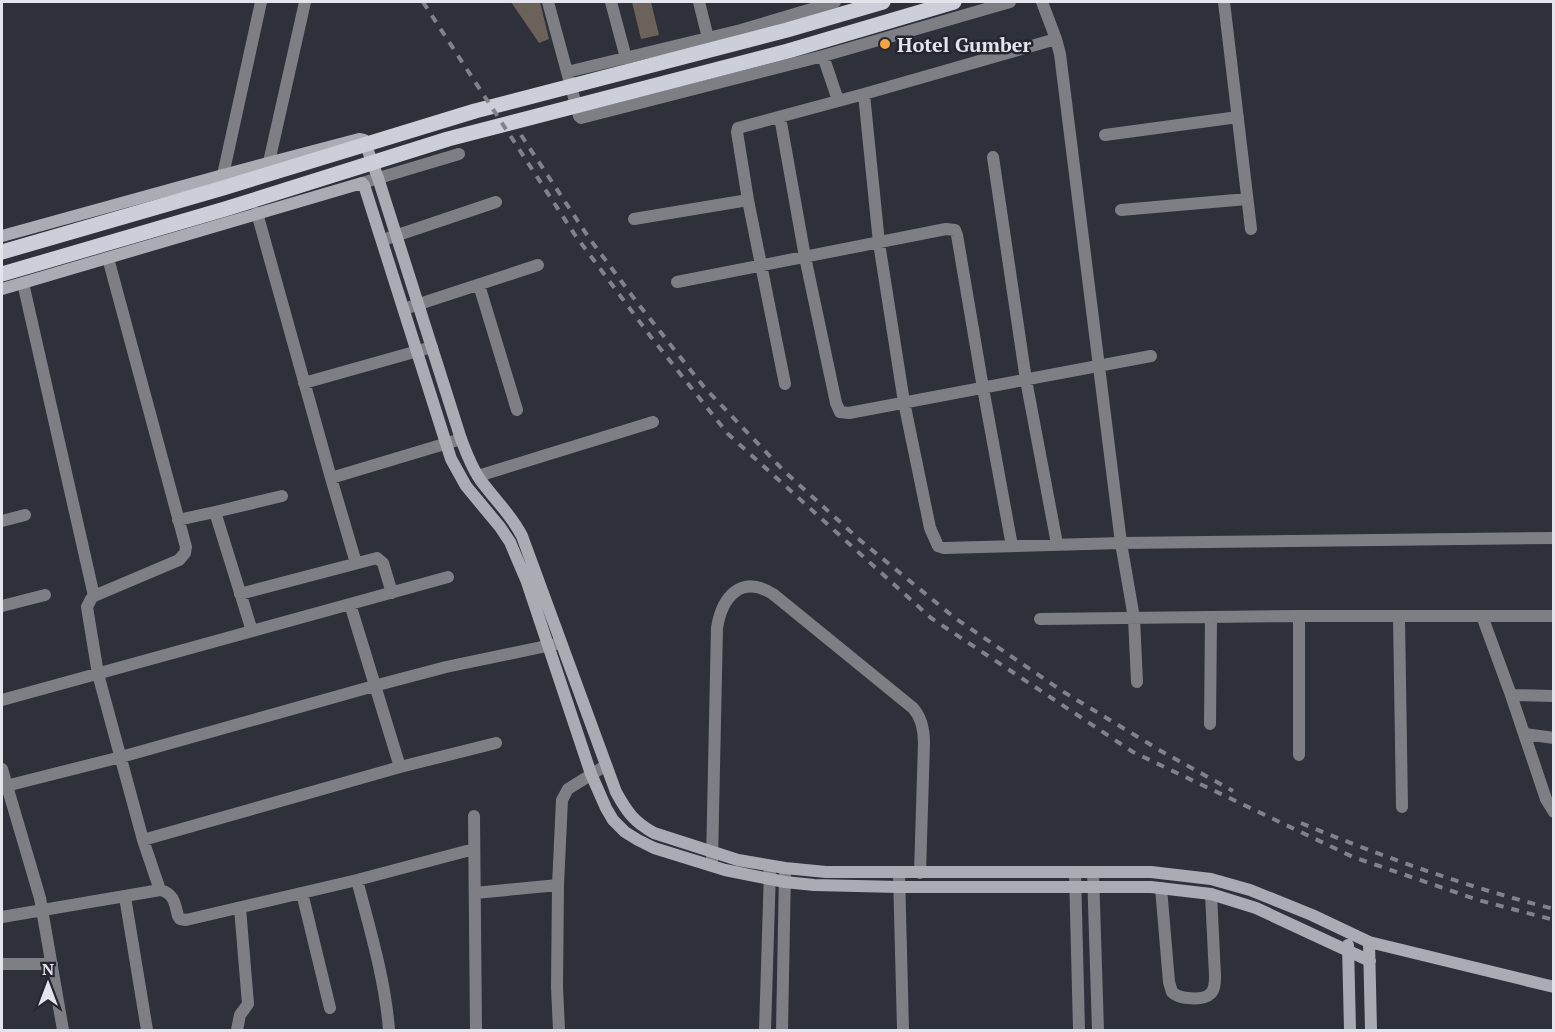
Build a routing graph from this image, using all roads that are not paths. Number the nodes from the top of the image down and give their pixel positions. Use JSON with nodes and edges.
{"nodes":[{"id":1,"x":261,"y":2,"type":"edge"},
{"id":2,"x":305,"y":2,"type":"edge"},
{"id":3,"x":548,"y":2,"type":"edge"},
{"id":4,"x":611,"y":2,"type":"edge"},
{"id":5,"x":699,"y":2,"type":"edge"},
{"id":6,"x":835,"y":2,"type":"edge"},
{"id":7,"x":883,"y":2,"type":"edge"},
{"id":8,"x":954,"y":2,"type":"edge"},
{"id":9,"x":1011,"y":2,"type":"edge"},
{"id":10,"x":1042,"y":2,"type":"edge"},
{"id":11,"x":1224,"y":2,"type":"edge"},
{"id":12,"x":708,"y":38,"type":"junction"},
{"id":13,"x":1056,"y":39,"type":"junction"},
{"id":14,"x":823,"y":56,"type":"junction"},
{"id":15,"x":626,"y":58,"type":"junction"},
{"id":16,"x":567,"y":72,"type":"junction"},
{"id":17,"x":864,"y":94,"type":"junction"},
{"id":18,"x":838,"y":100,"type":"junction"},
{"id":19,"x":780,"y":117,"type":"junction"},
{"id":20,"x":1238,"y":117,"type":"junction"},
{"id":21,"x":1105,"y":135,"type":"dead end"},
{"id":22,"x":459,"y":154,"type":"dead end"},
{"id":23,"x":993,"y":157,"type":"dead end"},
{"id":24,"x":269,"y":162,"type":"junction"},
{"id":25,"x":223,"y":175,"type":"junction"},
{"id":26,"x":378,"y":178,"type":"junction"},
{"id":27,"x":362,"y":183,"type":"junction"},
{"id":28,"x":1247,"y":199,"type":"junction"},
{"id":29,"x":748,"y":200,"type":"junction"},
{"id":30,"x":496,"y":202,"type":"dead end"},
{"id":31,"x":1121,"y":210,"type":"dead end"},
{"id":32,"x":257,"y":213,"type":"junction"},
{"id":33,"x":634,"y":219,"type":"dead end"},
{"id":34,"x":1251,"y":230,"type":"dead end"},
{"id":35,"x":396,"y":235,"type":"junction"},
{"id":36,"x":2,"y":236,"type":"edge"},
{"id":37,"x":383,"y":240,"type":"junction"},
{"id":38,"x":879,"y":243,"type":"junction"},
{"id":39,"x":2,"y":252,"type":"edge"},
{"id":40,"x":805,"y":257,"type":"junction"},
{"id":41,"x":108,"y":258,"type":"junction"},
{"id":42,"x":538,"y":265,"type":"dead end"},
{"id":43,"x":761,"y":266,"type":"junction"},
{"id":44,"x":2,"y":274,"type":"edge"},
{"id":45,"x":677,"y":282,"type":"dead end"},
{"id":46,"x":23,"y":283,"type":"junction"},
{"id":47,"x":479,"y":285,"type":"junction"},
{"id":48,"x":2,"y":289,"type":"edge"},
{"id":49,"x":418,"y":304,"type":"junction"},
{"id":50,"x":404,"y":309,"type":"junction"},
{"id":51,"x":432,"y":347,"type":"junction"},
{"id":52,"x":418,"y":351,"type":"junction"},
{"id":53,"x":1151,"y":356,"type":"dead end"},
{"id":54,"x":1100,"y":366,"type":"junction"},
{"id":55,"x":1026,"y":380,"type":"junction"},
{"id":56,"x":304,"y":383,"type":"junction"},
{"id":57,"x":785,"y":384,"type":"dead end"},
{"id":58,"x":983,"y":388,"type":"junction"},
{"id":59,"x":904,"y":402,"type":"junction"},
{"id":60,"x":517,"y":410,"type":"dead end"},
{"id":61,"x":653,"y":422,"type":"dead end"},
{"id":62,"x":460,"y":439,"type":"junction"},
{"id":63,"x":446,"y":443,"type":"junction"},
{"id":64,"x":478,"y":476,"type":"junction"},
{"id":65,"x":331,"y":478,"type":"junction"},
{"id":66,"x":282,"y":496,"type":"dead end"},
{"id":67,"x":215,"y":512,"type":"junction"},
{"id":68,"x":25,"y":515,"type":"dead end"},
{"id":69,"x":178,"y":520,"type":"junction"},
{"id":70,"x":2,"y":521,"type":"edge"},
{"id":71,"x":1554,"y":538,"type":"edge"},
{"id":72,"x":1121,"y":543,"type":"junction"},
{"id":73,"x":1057,"y":544,"type":"junction"},
{"id":74,"x":1012,"y":546,"type":"junction"},
{"id":75,"x":356,"y":563,"type":"junction"},
{"id":76,"x":448,"y":577,"type":"dead end"},
{"id":77,"x":392,"y":593,"type":"junction"},
{"id":78,"x":240,"y":594,"type":"junction"},
{"id":79,"x":45,"y":595,"type":"dead end"},
{"id":80,"x":94,"y":596,"type":"junction"},
{"id":81,"x":350,"y":604,"type":"junction"},
{"id":82,"x":2,"y":606,"type":"edge"},
{"id":83,"x":1299,"y":616,"type":"junction"},
{"id":84,"x":1482,"y":616,"type":"junction"},
{"id":85,"x":1554,"y":616,"type":"edge"},
{"id":86,"x":1399,"y":617,"type":"junction"},
{"id":87,"x":1134,"y":618,"type":"junction"},
{"id":88,"x":1212,"y":618,"type":"junction"},
{"id":89,"x":1040,"y":619,"type":"dead end"},
{"id":90,"x":252,"y":631,"type":"junction"},
{"id":91,"x":555,"y":645,"type":"junction"},
{"id":92,"x":98,"y":674,"type":"junction"},
{"id":93,"x":1137,"y":682,"type":"dead end"},
{"id":94,"x":375,"y":686,"type":"junction"},
{"id":95,"x":1511,"y":695,"type":"junction"},
{"id":96,"x":1554,"y":696,"type":"edge"},
{"id":97,"x":2,"y":700,"type":"edge"},
{"id":98,"x":1210,"y":724,"type":"dead end"},
{"id":99,"x":1525,"y":734,"type":"junction"},
{"id":100,"x":1554,"y":738,"type":"edge"},
{"id":101,"x":496,"y":743,"type":"dead end"},
{"id":102,"x":1299,"y":755,"type":"dead end"},
{"id":103,"x":121,"y":757,"type":"junction"},
{"id":104,"x":605,"y":766,"type":"junction"},
{"id":105,"x":400,"y":767,"type":"junction"},
{"id":106,"x":2,"y":769,"type":"edge"},
{"id":107,"x":591,"y":774,"type":"junction"},
{"id":108,"x":4,"y":787,"type":"edge"},
{"id":109,"x":1402,"y":807,"type":"dead end"},
{"id":110,"x":1554,"y":812,"type":"edge"},
{"id":111,"x":474,"y":816,"type":"dead end"},
{"id":112,"x":143,"y":840,"type":"junction"},
{"id":113,"x":474,"y":849,"type":"junction"},
{"id":114,"x":712,"y":852,"type":"junction"},
{"id":115,"x":771,"y":865,"type":"junction"},
{"id":116,"x":711,"y":866,"type":"junction"},
{"id":117,"x":785,"y":868,"type":"junction"},
{"id":118,"x":1075,"y":872,"type":"junction"},
{"id":119,"x":1093,"y":872,"type":"junction"},
{"id":120,"x":899,"y":873,"type":"junction"},
{"id":121,"x":920,"y":873,"type":"junction"},
{"id":122,"x":770,"y":879,"type":"junction"},
{"id":123,"x":357,"y":880,"type":"junction"},
{"id":124,"x":785,"y":882,"type":"junction"},
{"id":125,"x":558,"y":885,"type":"junction"},
{"id":126,"x":899,"y":886,"type":"junction"},
{"id":127,"x":1075,"y":887,"type":"junction"},
{"id":128,"x":1094,"y":887,"type":"junction"},
{"id":129,"x":1161,"y":888,"type":"junction"},
{"id":130,"x":160,"y":890,"type":"junction"},
{"id":131,"x":302,"y":893,"type":"junction"},
{"id":132,"x":475,"y":893,"type":"junction"},
{"id":133,"x":1211,"y":894,"type":"junction"},
{"id":134,"x":125,"y":897,"type":"junction"},
{"id":135,"x":240,"y":908,"type":"junction"},
{"id":136,"x":43,"y":910,"type":"junction"},
{"id":137,"x":2,"y":917,"type":"edge"},
{"id":138,"x":1348,"y":932,"type":"junction"},
{"id":139,"x":1369,"y":942,"type":"junction"},
{"id":140,"x":1348,"y":952,"type":"junction"},
{"id":141,"x":1370,"y":961,"type":"junction"},
{"id":142,"x":2,"y":964,"type":"edge"},
{"id":143,"x":52,"y":964,"type":"junction"},
{"id":144,"x":1554,"y":987,"type":"edge"},
{"id":145,"x":330,"y":1008,"type":"dead end"},
{"id":146,"x":63,"y":1030,"type":"edge"},
{"id":147,"x":147,"y":1030,"type":"edge"},
{"id":148,"x":237,"y":1030,"type":"edge"},
{"id":149,"x":389,"y":1030,"type":"edge"},
{"id":150,"x":476,"y":1030,"type":"edge"},
{"id":151,"x":559,"y":1030,"type":"edge"},
{"id":152,"x":765,"y":1030,"type":"edge"},
{"id":153,"x":782,"y":1030,"type":"edge"},
{"id":154,"x":903,"y":1030,"type":"edge"},
{"id":155,"x":1079,"y":1030,"type":"edge"},
{"id":156,"x":1098,"y":1030,"type":"edge"},
{"id":157,"x":1350,"y":1030,"type":"edge"},
{"id":158,"x":1371,"y":1030,"type":"edge"}],
"edges":[{"from":1,"to":25,"type":"street"},
{"from":2,"to":24,"type":"street"},
{"from":3,"to":16,"type":"street"},
{"from":4,"to":15,"type":"street"},
{"from":5,"to":12,"type":"street"},
{"from":6,"to":12,"type":"street"},
{"from":7,"to":39,"type":"main road"},
{"from":8,"to":44,"type":"main road"},
{"from":9,"to":14,"type":"street"},
{"from":10,"to":13,"type":"street"},
{"from":11,"to":20,"type":"street"},
{"from":12,"to":15,"type":"street"},
{"from":13,"to":17,"type":"street"},
{"from":13,"to":54,"type":"street"},
{"from":14,"to":16,"type":"street"},
{"from":14,"to":18,"type":"street"},
{"from":15,"to":16,"type":"street"},
{"from":17,"to":18,"type":"street"},
{"from":17,"to":38,"type":"street"},
{"from":18,"to":19,"type":"street"},
{"from":19,"to":29,"type":"street"},
{"from":19,"to":40,"type":"street"},
{"from":20,"to":21,"type":"street"},
{"from":20,"to":28,"type":"street"},
{"from":22,"to":26,"type":"street"},
{"from":23,"to":55,"type":"street"},
{"from":24,"to":25,"type":"street"},
{"from":24,"to":26,"type":"street"},
{"from":25,"to":36,"type":"street"},
{"from":26,"to":27,"type":"street"},
{"from":26,"to":35,"type":"street"},
{"from":27,"to":32,"type":"street"},
{"from":27,"to":37,"type":"street"},
{"from":28,"to":31,"type":"street"},
{"from":28,"to":34,"type":"street"},
{"from":29,"to":33,"type":"street"},
{"from":29,"to":43,"type":"street"},
{"from":30,"to":35,"type":"street"},
{"from":32,"to":41,"type":"street"},
{"from":32,"to":56,"type":"street"},
{"from":35,"to":37,"type":"street"},
{"from":35,"to":49,"type":"street"},
{"from":37,"to":50,"type":"street"},
{"from":38,"to":40,"type":"street"},
{"from":38,"to":58,"type":"street"},
{"from":38,"to":59,"type":"street"},
{"from":40,"to":43,"type":"street"},
{"from":40,"to":59,"type":"street"},
{"from":41,"to":46,"type":"street"},
{"from":41,"to":69,"type":"street"},
{"from":42,"to":47,"type":"street"},
{"from":43,"to":45,"type":"street"},
{"from":43,"to":57,"type":"street"},
{"from":46,"to":48,"type":"street"},
{"from":46,"to":80,"type":"street"},
{"from":47,"to":49,"type":"street"},
{"from":47,"to":60,"type":"street"},
{"from":49,"to":50,"type":"street"},
{"from":49,"to":51,"type":"street"},
{"from":50,"to":52,"type":"street"},
{"from":51,"to":52,"type":"street"},
{"from":51,"to":62,"type":"street"},
{"from":52,"to":56,"type":"street"},
{"from":52,"to":63,"type":"street"},
{"from":53,"to":54,"type":"street"},
{"from":54,"to":55,"type":"street"},
{"from":54,"to":72,"type":"street"},
{"from":55,"to":58,"type":"street"},
{"from":55,"to":73,"type":"street"},
{"from":56,"to":65,"type":"street"},
{"from":58,"to":59,"type":"street"},
{"from":58,"to":74,"type":"street"},
{"from":59,"to":74,"type":"street"},
{"from":61,"to":64,"type":"street"},
{"from":62,"to":63,"type":"street"},
{"from":62,"to":64,"type":"street"},
{"from":63,"to":65,"type":"street"},
{"from":63,"to":91,"type":"street"},
{"from":64,"to":91,"type":"street"},
{"from":65,"to":75,"type":"street"},
{"from":66,"to":67,"type":"street"},
{"from":67,"to":69,"type":"street"},
{"from":67,"to":78,"type":"street"},
{"from":68,"to":70,"type":"street"},
{"from":69,"to":80,"type":"street"},
{"from":71,"to":72,"type":"street"},
{"from":72,"to":73,"type":"street"},
{"from":72,"to":87,"type":"street"},
{"from":73,"to":74,"type":"street"},
{"from":75,"to":77,"type":"street"},
{"from":75,"to":78,"type":"street"},
{"from":76,"to":77,"type":"street"},
{"from":77,"to":81,"type":"street"},
{"from":78,"to":90,"type":"street"},
{"from":79,"to":82,"type":"street"},
{"from":80,"to":92,"type":"street"},
{"from":81,"to":90,"type":"street"},
{"from":81,"to":94,"type":"street"},
{"from":83,"to":86,"type":"street"},
{"from":83,"to":88,"type":"street"},
{"from":83,"to":102,"type":"street"},
{"from":84,"to":85,"type":"street"},
{"from":84,"to":86,"type":"street"},
{"from":84,"to":95,"type":"street"},
{"from":86,"to":109,"type":"street"},
{"from":87,"to":88,"type":"street"},
{"from":87,"to":89,"type":"street"},
{"from":87,"to":93,"type":"street"},
{"from":88,"to":98,"type":"street"},
{"from":90,"to":92,"type":"street"},
{"from":91,"to":94,"type":"street"},
{"from":91,"to":104,"type":"street"},
{"from":91,"to":107,"type":"street"},
{"from":92,"to":97,"type":"street"},
{"from":92,"to":103,"type":"street"},
{"from":94,"to":103,"type":"street"},
{"from":94,"to":105,"type":"street"},
{"from":95,"to":96,"type":"street"},
{"from":95,"to":99,"type":"street"},
{"from":99,"to":100,"type":"street"},
{"from":99,"to":110,"type":"street"},
{"from":101,"to":105,"type":"street"},
{"from":103,"to":108,"type":"street"},
{"from":103,"to":112,"type":"street"},
{"from":104,"to":107,"type":"street"},
{"from":104,"to":114,"type":"street"},
{"from":105,"to":112,"type":"street"},
{"from":106,"to":108,"type":"street"},
{"from":107,"to":116,"type":"street"},
{"from":107,"to":125,"type":"street"},
{"from":108,"to":136,"type":"street"},
{"from":111,"to":113,"type":"street"},
{"from":112,"to":130,"type":"street"},
{"from":113,"to":123,"type":"street"},
{"from":113,"to":132,"type":"street"},
{"from":114,"to":115,"type":"street"},
{"from":114,"to":116,"type":"street"},
{"from":114,"to":121,"type":"street"},
{"from":115,"to":117,"type":"street"},
{"from":115,"to":122,"type":"street"},
{"from":116,"to":122,"type":"street"},
{"from":117,"to":120,"type":"street"},
{"from":117,"to":124,"type":"street"},
{"from":118,"to":119,"type":"street"},
{"from":118,"to":121,"type":"street"},
{"from":118,"to":127,"type":"street"},
{"from":119,"to":128,"type":"street"},
{"from":119,"to":138,"type":"street"},
{"from":120,"to":121,"type":"street"},
{"from":120,"to":126,"type":"street"},
{"from":122,"to":124,"type":"street"},
{"from":122,"to":152,"type":"street"},
{"from":123,"to":131,"type":"street"},
{"from":123,"to":149,"type":"street"},
{"from":124,"to":126,"type":"street"},
{"from":124,"to":153,"type":"street"},
{"from":125,"to":132,"type":"street"},
{"from":125,"to":151,"type":"street"},
{"from":126,"to":127,"type":"street"},
{"from":126,"to":154,"type":"street"},
{"from":127,"to":128,"type":"street"},
{"from":127,"to":155,"type":"street"},
{"from":128,"to":129,"type":"street"},
{"from":128,"to":156,"type":"street"},
{"from":129,"to":133,"type":"street"},
{"from":129,"to":133,"type":"street"},
{"from":130,"to":134,"type":"street"},
{"from":130,"to":135,"type":"street"},
{"from":131,"to":135,"type":"street"},
{"from":131,"to":145,"type":"street"},
{"from":132,"to":150,"type":"street"},
{"from":133,"to":140,"type":"street"},
{"from":134,"to":136,"type":"street"},
{"from":134,"to":147,"type":"street"},
{"from":135,"to":148,"type":"street"},
{"from":136,"to":137,"type":"street"},
{"from":136,"to":143,"type":"street"},
{"from":138,"to":139,"type":"street"},
{"from":138,"to":140,"type":"street"},
{"from":139,"to":141,"type":"street"},
{"from":139,"to":144,"type":"street"},
{"from":140,"to":141,"type":"street"},
{"from":140,"to":157,"type":"street"},
{"from":141,"to":158,"type":"street"},
{"from":142,"to":143,"type":"street"},
{"from":143,"to":146,"type":"street"}]}
